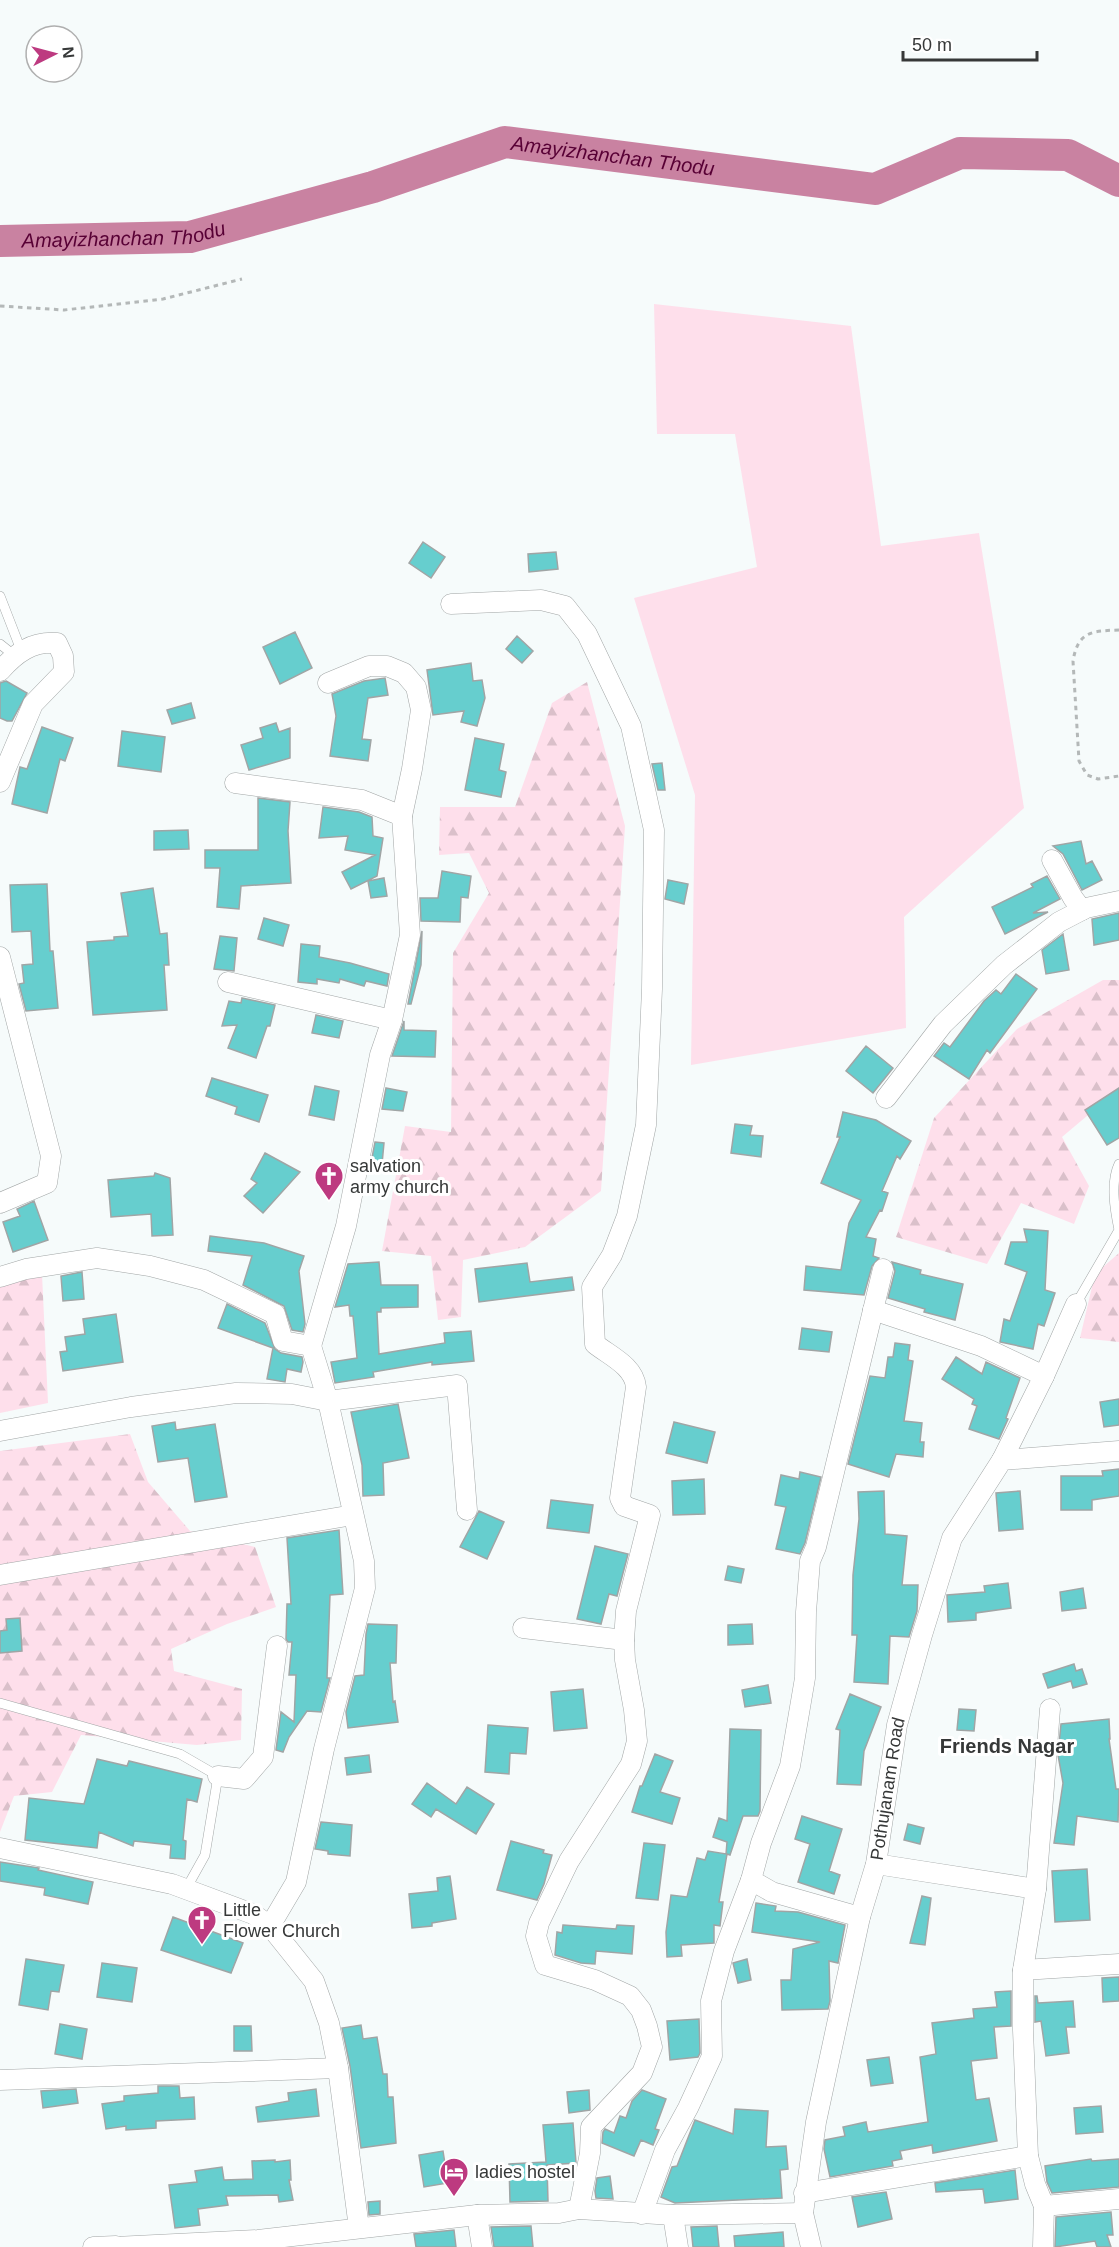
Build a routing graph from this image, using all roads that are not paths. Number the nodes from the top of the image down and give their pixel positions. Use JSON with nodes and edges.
{"nodes":[{"id":1,"x":0,"y":596,"type":"edge"},
{"id":2,"x":451,"y":604,"type":"dead end"},
{"id":3,"x":12,"y":650,"type":"edge"},
{"id":4,"x":0,"y":671,"type":"edge"},
{"id":5,"x":328,"y":682,"type":"dead end"},
{"id":6,"x":0,"y":782,"type":"edge"},
{"id":7,"x":235,"y":783,"type":"dead end"},
{"id":8,"x":402,"y":816,"type":"junction"},
{"id":9,"x":1052,"y":860,"type":"dead end"},
{"id":10,"x":1119,"y":902,"type":"edge"},
{"id":11,"x":1082,"y":910,"type":"junction"},
{"id":12,"x":0,"y":957,"type":"edge"},
{"id":13,"x":228,"y":982,"type":"dead end"},
{"id":14,"x":392,"y":1020,"type":"junction"},
{"id":15,"x":886,"y":1098,"type":"dead end"},
{"id":16,"x":1119,"y":1164,"type":"edge"},
{"id":17,"x":0,"y":1203,"type":"edge"},
{"id":18,"x":1119,"y":1230,"type":"edge"},
{"id":19,"x":883,"y":1269,"type":"dead end"},
{"id":20,"x":0,"y":1277,"type":"edge"},
{"id":21,"x":1076,"y":1304,"type":"joint"},
{"id":22,"x":873,"y":1310,"type":"junction"},
{"id":23,"x":311,"y":1347,"type":"junction"},
{"id":24,"x":1044,"y":1376,"type":"junction"},
{"id":25,"x":328,"y":1401,"type":"junction"},
{"id":26,"x":0,"y":1431,"type":"edge"},
{"id":27,"x":1119,"y":1451,"type":"edge"},
{"id":28,"x":1002,"y":1460,"type":"junction"},
{"id":29,"x":467,"y":1509,"type":"dead end"},
{"id":30,"x":353,"y":1515,"type":"junction"},
{"id":31,"x":0,"y":1575,"type":"edge"},
{"id":32,"x":523,"y":1628,"type":"dead end"},
{"id":33,"x":624,"y":1640,"type":"junction"},
{"id":34,"x":277,"y":1646,"type":"dead end"},
{"id":35,"x":0,"y":1703,"type":"edge"},
{"id":36,"x":1050,"y":1709,"type":"dead end"},
{"id":37,"x":218,"y":1776,"type":"junction"},
{"id":38,"x":0,"y":1848,"type":"edge"},
{"id":39,"x":876,"y":1864,"type":"junction"},
{"id":40,"x":751,"y":1880,"type":"junction"},
{"id":41,"x":186,"y":1889,"type":"junction"},
{"id":42,"x":1036,"y":1889,"type":"junction"},
{"id":43,"x":860,"y":1917,"type":"junction"},
{"id":44,"x":270,"y":1926,"type":"junction"},
{"id":45,"x":1119,"y":1964,"type":"edge"},
{"id":46,"x":1023,"y":1970,"type":"junction"},
{"id":47,"x":338,"y":2068,"type":"junction"},
{"id":48,"x":0,"y":2080,"type":"edge"},
{"id":49,"x":1028,"y":2156,"type":"junction"},
{"id":50,"x":804,"y":2193,"type":"junction"},
{"id":51,"x":1119,"y":2199,"type":"edge"},
{"id":52,"x":1044,"y":2206,"type":"junction"},
{"id":53,"x":579,"y":2210,"type":"junction"},
{"id":54,"x":803,"y":2213,"type":"junction"},
{"id":55,"x":642,"y":2214,"type":"junction"},
{"id":56,"x":673,"y":2215,"type":"junction"},
{"id":57,"x":477,"y":2216,"type":"junction"},
{"id":58,"x":359,"y":2229,"type":"junction"},
{"id":59,"x":259,"y":2243,"type":"edge"},
{"id":60,"x":116,"y":2246,"type":"edge"},
{"id":61,"x":93,"y":2247,"type":"edge"},
{"id":62,"x":482,"y":2247,"type":"edge"},
{"id":63,"x":678,"y":2247,"type":"edge"},
{"id":64,"x":811,"y":2247,"type":"edge"},
{"id":65,"x":1043,"y":2247,"type":"edge"}],
"edges":[{"from":1,"to":3,"type":"lane"},
{"from":2,"to":33,"type":"street"},
{"from":3,"to":4,"type":"street"},
{"from":3,"to":6,"type":"street"},
{"from":5,"to":8,"type":"street"},
{"from":7,"to":8,"type":"street"},
{"from":8,"to":14,"type":"street"},
{"from":9,"to":11,"type":"street"},
{"from":10,"to":11,"type":"street"},
{"from":11,"to":15,"type":"street"},
{"from":12,"to":17,"type":"street"},
{"from":13,"to":14,"type":"street"},
{"from":14,"to":23,"type":"street"},
{"from":16,"to":18,"type":"lane"},
{"from":18,"to":21,"type":"lane"},
{"from":19,"to":22,"type":"street"},
{"from":20,"to":23,"type":"street"},
{"from":21,"to":24,"type":"street","name":"Pothujanam Road"},
{"from":22,"to":24,"type":"street"},
{"from":22,"to":40,"type":"street"},
{"from":23,"to":25,"type":"street"},
{"from":24,"to":28,"type":"street","name":"Pothujanam Road"},
{"from":25,"to":26,"type":"street"},
{"from":25,"to":29,"type":"street"},
{"from":25,"to":30,"type":"street"},
{"from":27,"to":28,"type":"street"},
{"from":28,"to":39,"type":"street","name":"Pothujanam Road"},
{"from":30,"to":31,"type":"street"},
{"from":30,"to":44,"type":"street"},
{"from":32,"to":33,"type":"street"},
{"from":33,"to":53,"type":"street"},
{"from":34,"to":37,"type":"street"},
{"from":35,"to":37,"type":"lane"},
{"from":36,"to":42,"type":"street"},
{"from":37,"to":41,"type":"lane"},
{"from":38,"to":41,"type":"street"},
{"from":39,"to":42,"type":"street"},
{"from":39,"to":43,"type":"street","name":"Pothujanam Road"},
{"from":40,"to":43,"type":"street"},
{"from":40,"to":55,"type":"street"},
{"from":41,"to":44,"type":"street"},
{"from":42,"to":46,"type":"street"},
{"from":43,"to":50,"type":"street","name":"Pothujanam Road"},
{"from":44,"to":47,"type":"street"},
{"from":45,"to":46,"type":"street"},
{"from":46,"to":49,"type":"street"},
{"from":47,"to":48,"type":"street"},
{"from":47,"to":58,"type":"street"},
{"from":49,"to":50,"type":"street"},
{"from":49,"to":52,"type":"street"},
{"from":50,"to":54,"type":"street","name":"Pothujanam Road"},
{"from":51,"to":52,"type":"street"},
{"from":52,"to":65,"type":"street"},
{"from":53,"to":55,"type":"street"},
{"from":53,"to":57,"type":"street"},
{"from":54,"to":56,"type":"street"},
{"from":54,"to":64,"type":"street","name":"Pothujanam Road"},
{"from":55,"to":56,"type":"street"},
{"from":56,"to":63,"type":"street"},
{"from":57,"to":58,"type":"street"},
{"from":57,"to":62,"type":"street"},
{"from":58,"to":59,"type":"street"},
{"from":59,"to":60,"type":"street"},
{"from":60,"to":61,"type":"street"}]}
